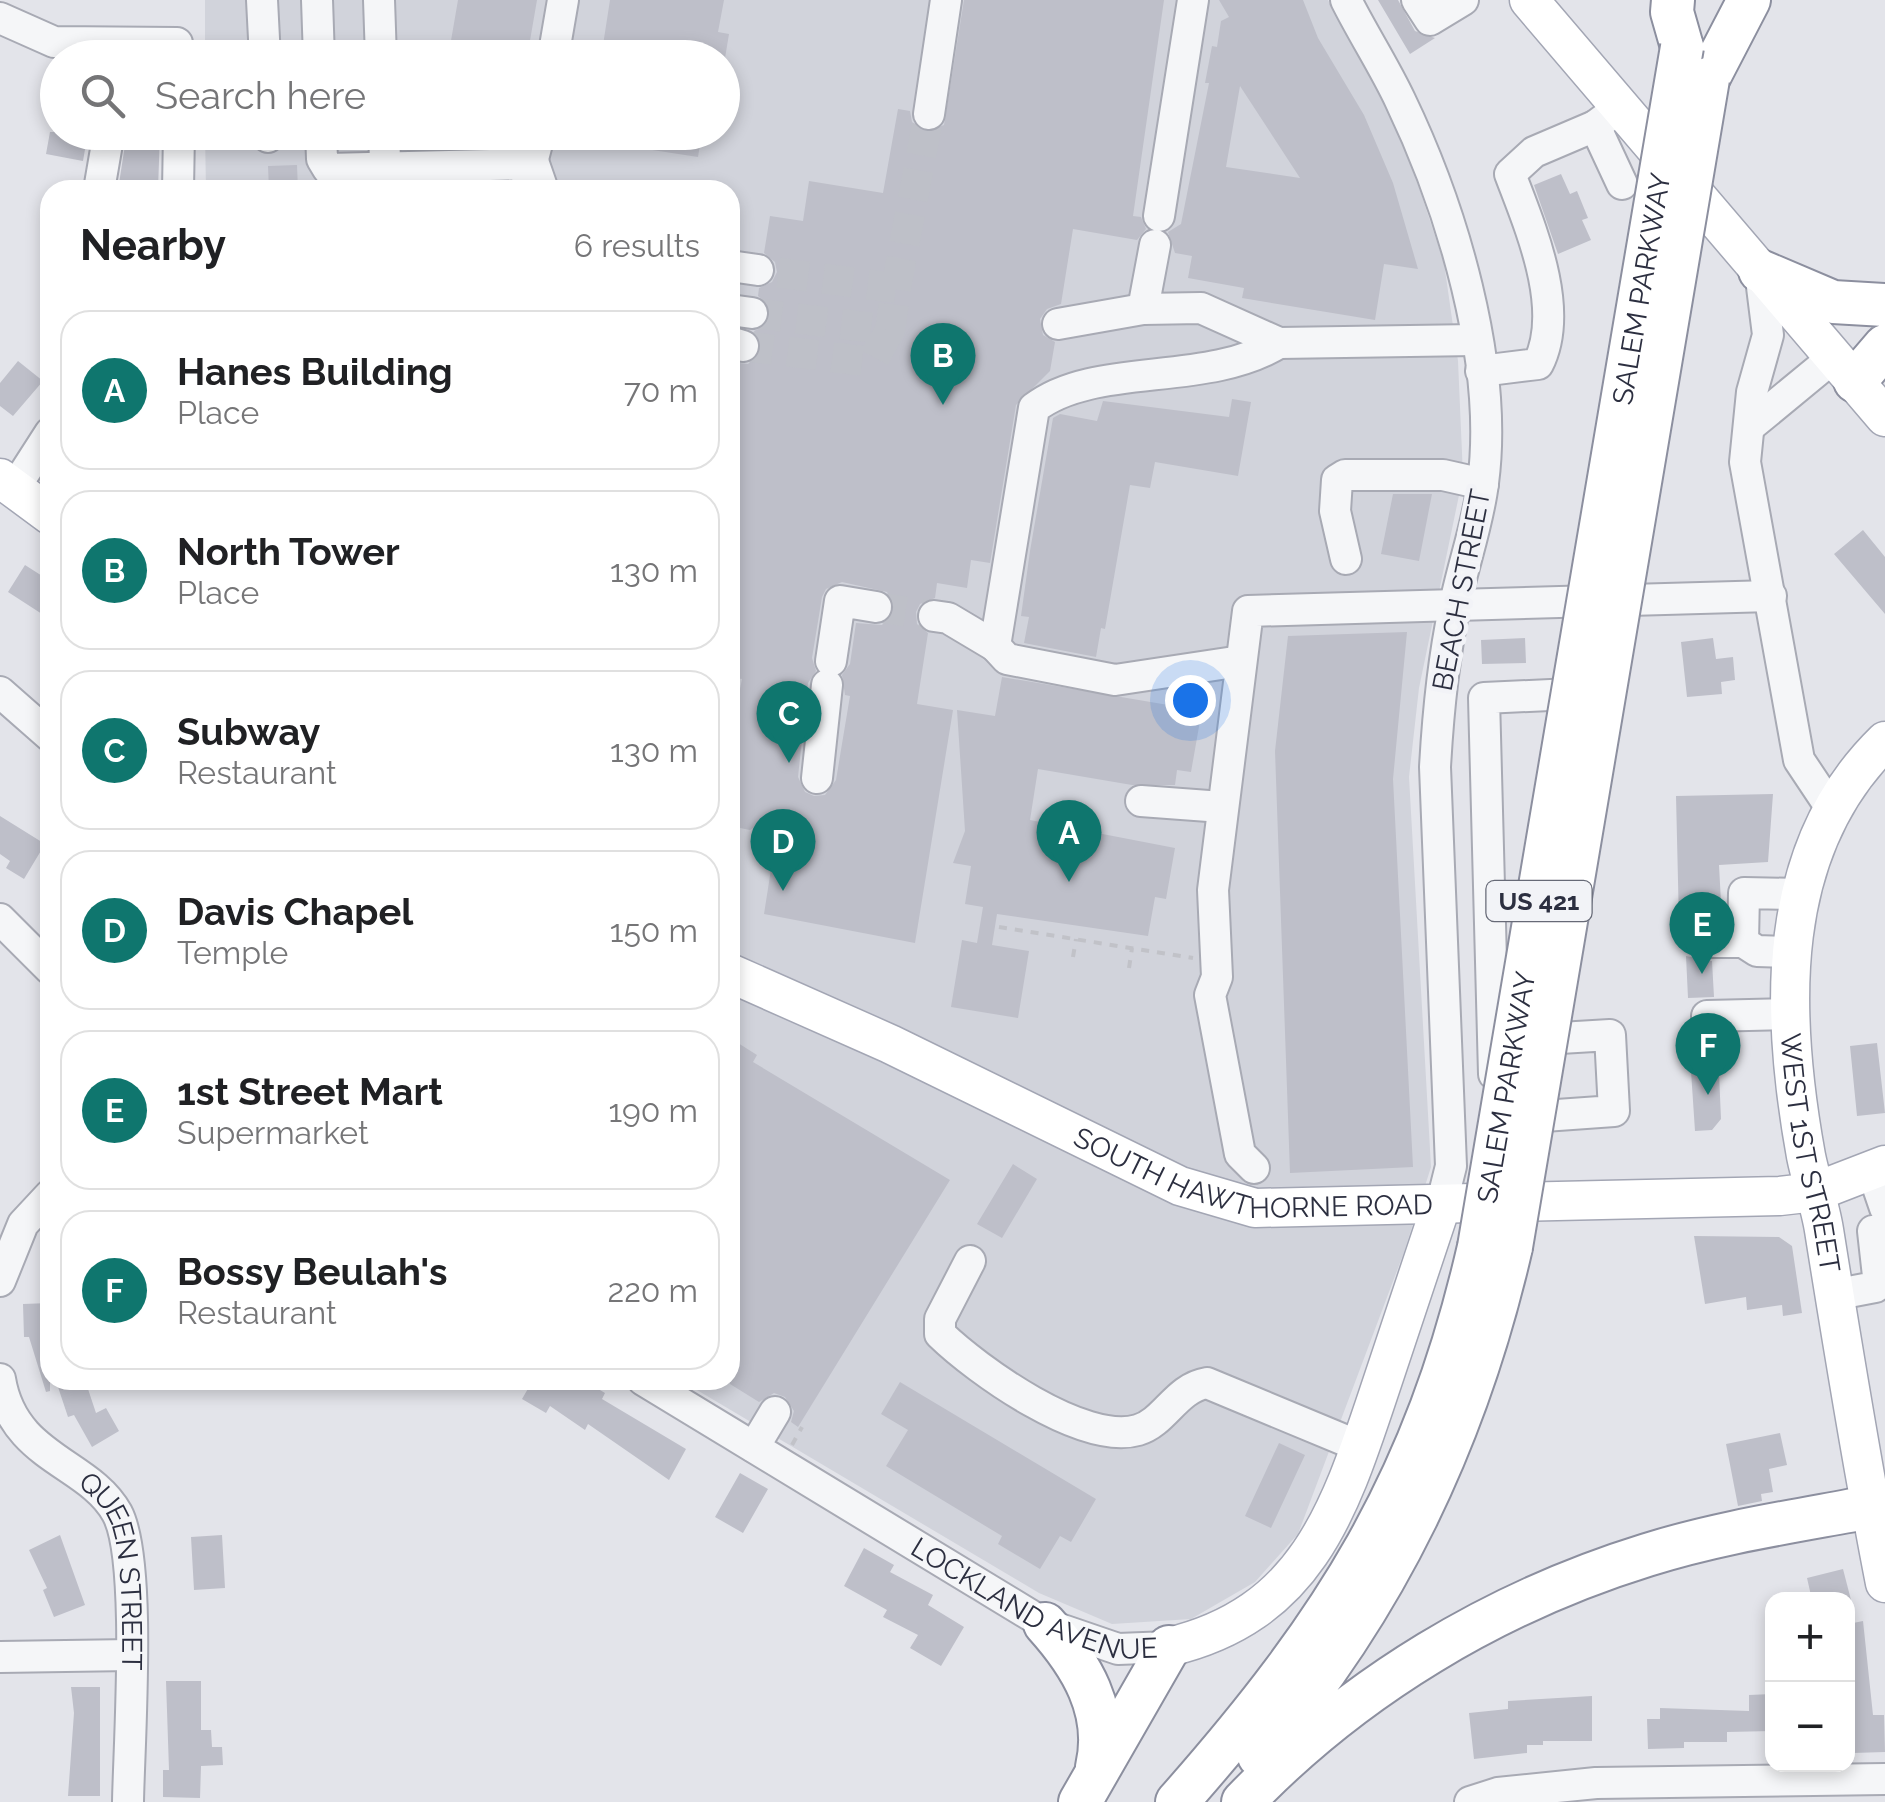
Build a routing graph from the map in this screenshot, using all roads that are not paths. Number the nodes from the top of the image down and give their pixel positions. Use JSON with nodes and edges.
{"nodes":[{"id":1,"x":262,"y":0,"type":"edge"},
{"id":2,"x":317,"y":0,"type":"edge"},
{"id":3,"x":379,"y":0,"type":"edge"},
{"id":4,"x":564,"y":0,"type":"edge"},
{"id":5,"x":946,"y":0,"type":"edge"},
{"id":6,"x":1193,"y":0,"type":"edge"},
{"id":7,"x":1346,"y":0,"type":"edge"},
{"id":8,"x":1418,"y":0,"type":"edge"},
{"id":9,"x":1529,"y":0,"type":"edge"},
{"id":10,"x":1674,"y":0,"type":"edge"},
{"id":11,"x":1690,"y":0,"type":"edge"},
{"id":12,"x":1722,"y":0,"type":"edge"},
{"id":13,"x":1750,"y":0,"type":"edge"},
{"id":14,"x":1458,"y":1,"type":"edge"},
{"id":15,"x":0,"y":18,"type":"edge"},
{"id":16,"x":50,"y":40,"type":"edge"},
{"id":17,"x":263,"y":40,"type":"edge"},
{"id":18,"x":318,"y":40,"type":"edge"},
{"id":19,"x":380,"y":40,"type":"edge"},
{"id":20,"x":556,"y":40,"type":"edge"},
{"id":21,"x":1695,"y":63,"type":"junction"},
{"id":22,"x":929,"y":114,"type":"tunnel mouth"},
{"id":23,"x":1608,"y":117,"type":"junction"},
{"id":24,"x":105,"y":150,"type":"edge"},
{"id":25,"x":179,"y":150,"type":"edge"},
{"id":26,"x":322,"y":150,"type":"edge"},
{"id":27,"x":384,"y":150,"type":"edge"},
{"id":28,"x":538,"y":150,"type":"edge"},
{"id":29,"x":101,"y":180,"type":"edge"},
{"id":30,"x":178,"y":180,"type":"edge"},
{"id":31,"x":385,"y":180,"type":"edge"},
{"id":32,"x":534,"y":180,"type":"edge"},
{"id":33,"x":1622,"y":184,"type":"dead end"},
{"id":34,"x":1760,"y":270,"type":"junction"},
{"id":35,"x":1885,"y":305,"type":"edge"},
{"id":36,"x":1143,"y":309,"type":"junction"},
{"id":37,"x":1058,"y":324,"type":"dead end"},
{"id":38,"x":1475,"y":340,"type":"junction"},
{"id":39,"x":1279,"y":343,"type":"junction"},
{"id":40,"x":1885,"y":346,"type":"edge"},
{"id":41,"x":1844,"y":369,"type":"junction"},
{"id":42,"x":1481,"y":371,"type":"junction"},
{"id":43,"x":1885,"y":417,"type":"edge"},
{"id":44,"x":1749,"y":426,"type":"junction"},
{"id":45,"x":40,"y":444,"type":"edge"},
{"id":46,"x":7,"y":483,"type":"edge"},
{"id":47,"x":1483,"y":484,"type":"junction"},
{"id":48,"x":40,"y":508,"type":"edge"},
{"id":49,"x":1346,"y":559,"type":"dead end"},
{"id":50,"x":1772,"y":596,"type":"junction"},
{"id":51,"x":1582,"y":602,"type":"junction"},
{"id":52,"x":1454,"y":606,"type":"junction"},
{"id":53,"x":876,"y":607,"type":"tunnel mouth"},
{"id":54,"x":934,"y":616,"type":"tunnel mouth"},
{"id":55,"x":995,"y":646,"type":"junction"},
{"id":56,"x":1241,"y":661,"type":"junction"},
{"id":57,"x":0,"y":692,"type":"edge"},
{"id":58,"x":40,"y":727,"type":"edge"},
{"id":59,"x":1885,"y":741,"type":"edge"},
{"id":60,"x":817,"y":778,"type":"dead end"},
{"id":61,"x":1140,"y":802,"type":"dead end"},
{"id":62,"x":1222,"y":807,"type":"junction"},
{"id":63,"x":1831,"y":808,"type":"junction"},
{"id":64,"x":1801,"y":894,"type":"junction"},
{"id":65,"x":0,"y":919,"type":"edge"},
{"id":66,"x":37,"y":936,"type":"edge"},
{"id":67,"x":1703,"y":942,"type":"dead end"},
{"id":68,"x":1743,"y":942,"type":"junction"},
{"id":69,"x":1792,"y":952,"type":"junction"},
{"id":70,"x":740,"y":977,"type":"edge"},
{"id":71,"x":1789,"y":1014,"type":"junction"},
{"id":72,"x":1708,"y":1016,"type":"dead end"},
{"id":73,"x":1493,"y":1042,"type":"junction"},
{"id":74,"x":1878,"y":1167,"type":"edge"},
{"id":75,"x":1814,"y":1192,"type":"junction"},
{"id":76,"x":40,"y":1206,"type":"edge"},
{"id":77,"x":1441,"y":1206,"type":"junction"},
{"id":78,"x":1255,"y":1208,"type":"junction"},
{"id":79,"x":1881,"y":1222,"type":"edge"},
{"id":80,"x":1825,"y":1238,"type":"junction"},
{"id":81,"x":1495,"y":1247,"type":"junction"},
{"id":82,"x":970,"y":1261,"type":"dead end"},
{"id":83,"x":0,"y":1281,"type":"edge"},
{"id":84,"x":1834,"y":1294,"type":"junction"},
{"id":85,"x":0,"y":1379,"type":"edge"},
{"id":86,"x":665,"y":1390,"type":"edge"},
{"id":87,"x":775,"y":1412,"type":"dead end"},
{"id":88,"x":754,"y":1447,"type":"junction"},
{"id":89,"x":1361,"y":1447,"type":"junction"},
{"id":90,"x":1870,"y":1507,"type":"junction"},
{"id":91,"x":1883,"y":1560,"type":"edge"},
{"id":92,"x":1045,"y":1624,"type":"junction"},
{"id":93,"x":1169,"y":1647,"type":"junction"},
{"id":94,"x":131,"y":1655,"type":"junction"},
{"id":95,"x":0,"y":1656,"type":"edge"},
{"id":96,"x":1885,"y":1779,"type":"edge"},
{"id":97,"x":1087,"y":1790,"type":"edge"},
{"id":98,"x":1834,"y":1791,"type":"edge"},
{"id":99,"x":128,"y":1802,"type":"edge"},
{"id":100,"x":1177,"y":1802,"type":"edge"},
{"id":101,"x":1220,"y":1802,"type":"edge"},
{"id":102,"x":1242,"y":1802,"type":"edge"},
{"id":103,"x":1470,"y":1802,"type":"edge"}],
"edges":[{"from":1,"to":17,"type":"street"},
{"from":2,"to":18,"type":"street"},
{"from":3,"to":19,"type":"street"},
{"from":4,"to":20,"type":"street"},
{"from":5,"to":22,"type":"street"},
{"from":6,"to":36,"type":"street"},
{"from":7,"to":38,"type":"street","name":"BEACH STREET"},
{"from":8,"to":14,"type":"street"},
{"from":9,"to":23,"type":"main road"},
{"from":10,"to":21,"type":"highway"},
{"from":11,"to":21,"type":"highway","name":"SALEM PARKWAY","number":"US 421"},
{"from":12,"to":21,"type":"highway","name":"SALEM PARKWAY","number":"US 421"},
{"from":13,"to":21,"type":"highway"},
{"from":15,"to":16,"type":"street"},
{"from":21,"to":81,"type":"highway","name":"SALEM PARKWAY","number":"US 421","bridge":true},
{"from":23,"to":33,"type":"street"},
{"from":23,"to":34,"type":"main road"},
{"from":23,"to":42,"type":"street"},
{"from":24,"to":29,"type":"street"},
{"from":25,"to":30,"type":"street"},
{"from":26,"to":31,"type":"street"},
{"from":27,"to":31,"type":"street"},
{"from":28,"to":32,"type":"street"},
{"from":34,"to":35,"type":"highway"},
{"from":34,"to":41,"type":"main road"},
{"from":34,"to":44,"type":"street"},
{"from":36,"to":37,"type":"street"},
{"from":36,"to":39,"type":"street"},
{"from":38,"to":39,"type":"street"},
{"from":38,"to":42,"type":"street","name":"BEACH STREET"},
{"from":39,"to":55,"type":"street"},
{"from":40,"to":41,"type":"highway"},
{"from":41,"to":43,"type":"main road"},
{"from":41,"to":44,"type":"street"},
{"from":42,"to":47,"type":"street","name":"BEACH STREET"},
{"from":44,"to":50,"type":"street"},
{"from":45,"to":46,"type":"street"},
{"from":46,"to":48,"type":"main road"},
{"from":47,"to":49,"type":"street"},
{"from":47,"to":52,"type":"street","name":"BEACH STREET"},
{"from":50,"to":51,"type":"street"},
{"from":50,"to":63,"type":"street"},
{"from":51,"to":52,"type":"street"},
{"from":51,"to":73,"type":"street"},
{"from":52,"to":56,"type":"street"},
{"from":52,"to":77,"type":"street","name":"BEACH STREET"},
{"from":53,"to":60,"type":"street"},
{"from":54,"to":55,"type":"street"},
{"from":55,"to":56,"type":"street"},
{"from":56,"to":62,"type":"street"},
{"from":57,"to":58,"type":"street"},
{"from":59,"to":63,"type":"main road","name":"WEST 1ST STREET"},
{"from":61,"to":62,"type":"street"},
{"from":62,"to":78,"type":"street"},
{"from":63,"to":64,"type":"main road","name":"WEST 1ST STREET"},
{"from":64,"to":68,"type":"street"},
{"from":64,"to":69,"type":"main road","name":"WEST 1ST STREET"},
{"from":65,"to":66,"type":"street"},
{"from":67,"to":68,"type":"street"},
{"from":68,"to":69,"type":"street"},
{"from":69,"to":71,"type":"main road","name":"WEST 1ST STREET"},
{"from":70,"to":78,"type":"main road","name":"SOUTH HAWTHORNE ROAD"},
{"from":71,"to":72,"type":"street"},
{"from":71,"to":75,"type":"main road","name":"WEST 1ST STREET"},
{"from":73,"to":73,"type":"street"},
{"from":74,"to":75,"type":"main road","name":"SOUTH HAWTHORNE ROAD"},
{"from":74,"to":79,"type":"street"},
{"from":75,"to":77,"type":"main road","name":"SOUTH HAWTHORNE ROAD"},
{"from":75,"to":80,"type":"main road","name":"WEST 1ST STREET"},
{"from":76,"to":83,"type":"street"},
{"from":77,"to":78,"type":"main road","name":"SOUTH HAWTHORNE ROAD"},
{"from":77,"to":89,"type":"main road","name":"LOCKLAND AVENUE"},
{"from":79,"to":80,"type":"street"},
{"from":79,"to":84,"type":"street"},
{"from":80,"to":84,"type":"main road","name":"WEST 1ST STREET"},
{"from":81,"to":100,"type":"highway","name":"SALEM PARKWAY","number":"US 421"},
{"from":81,"to":101,"type":"highway","name":"SALEM PARKWAY","number":"US 421"},
{"from":82,"to":89,"type":"street"},
{"from":84,"to":90,"type":"main road","name":"WEST 1ST STREET"},
{"from":85,"to":94,"type":"street","name":"QUEEN STREET"},
{"from":86,"to":88,"type":"street","name":"LOCKLAND AVENUE"},
{"from":87,"to":88,"type":"street"},
{"from":88,"to":92,"type":"street","name":"LOCKLAND AVENUE"},
{"from":89,"to":93,"type":"main road","name":"LOCKLAND AVENUE"},
{"from":90,"to":91,"type":"main road","name":"WEST 1ST STREET"},
{"from":90,"to":102,"type":"highway"},
{"from":92,"to":93,"type":"street","name":"LOCKLAND AVENUE"},
{"from":92,"to":97,"type":"highway"},
{"from":93,"to":97,"type":"highway"},
{"from":94,"to":95,"type":"street"},
{"from":94,"to":99,"type":"street","name":"QUEEN STREET"},
{"from":96,"to":98,"type":"street"},
{"from":98,"to":103,"type":"street"}]}
